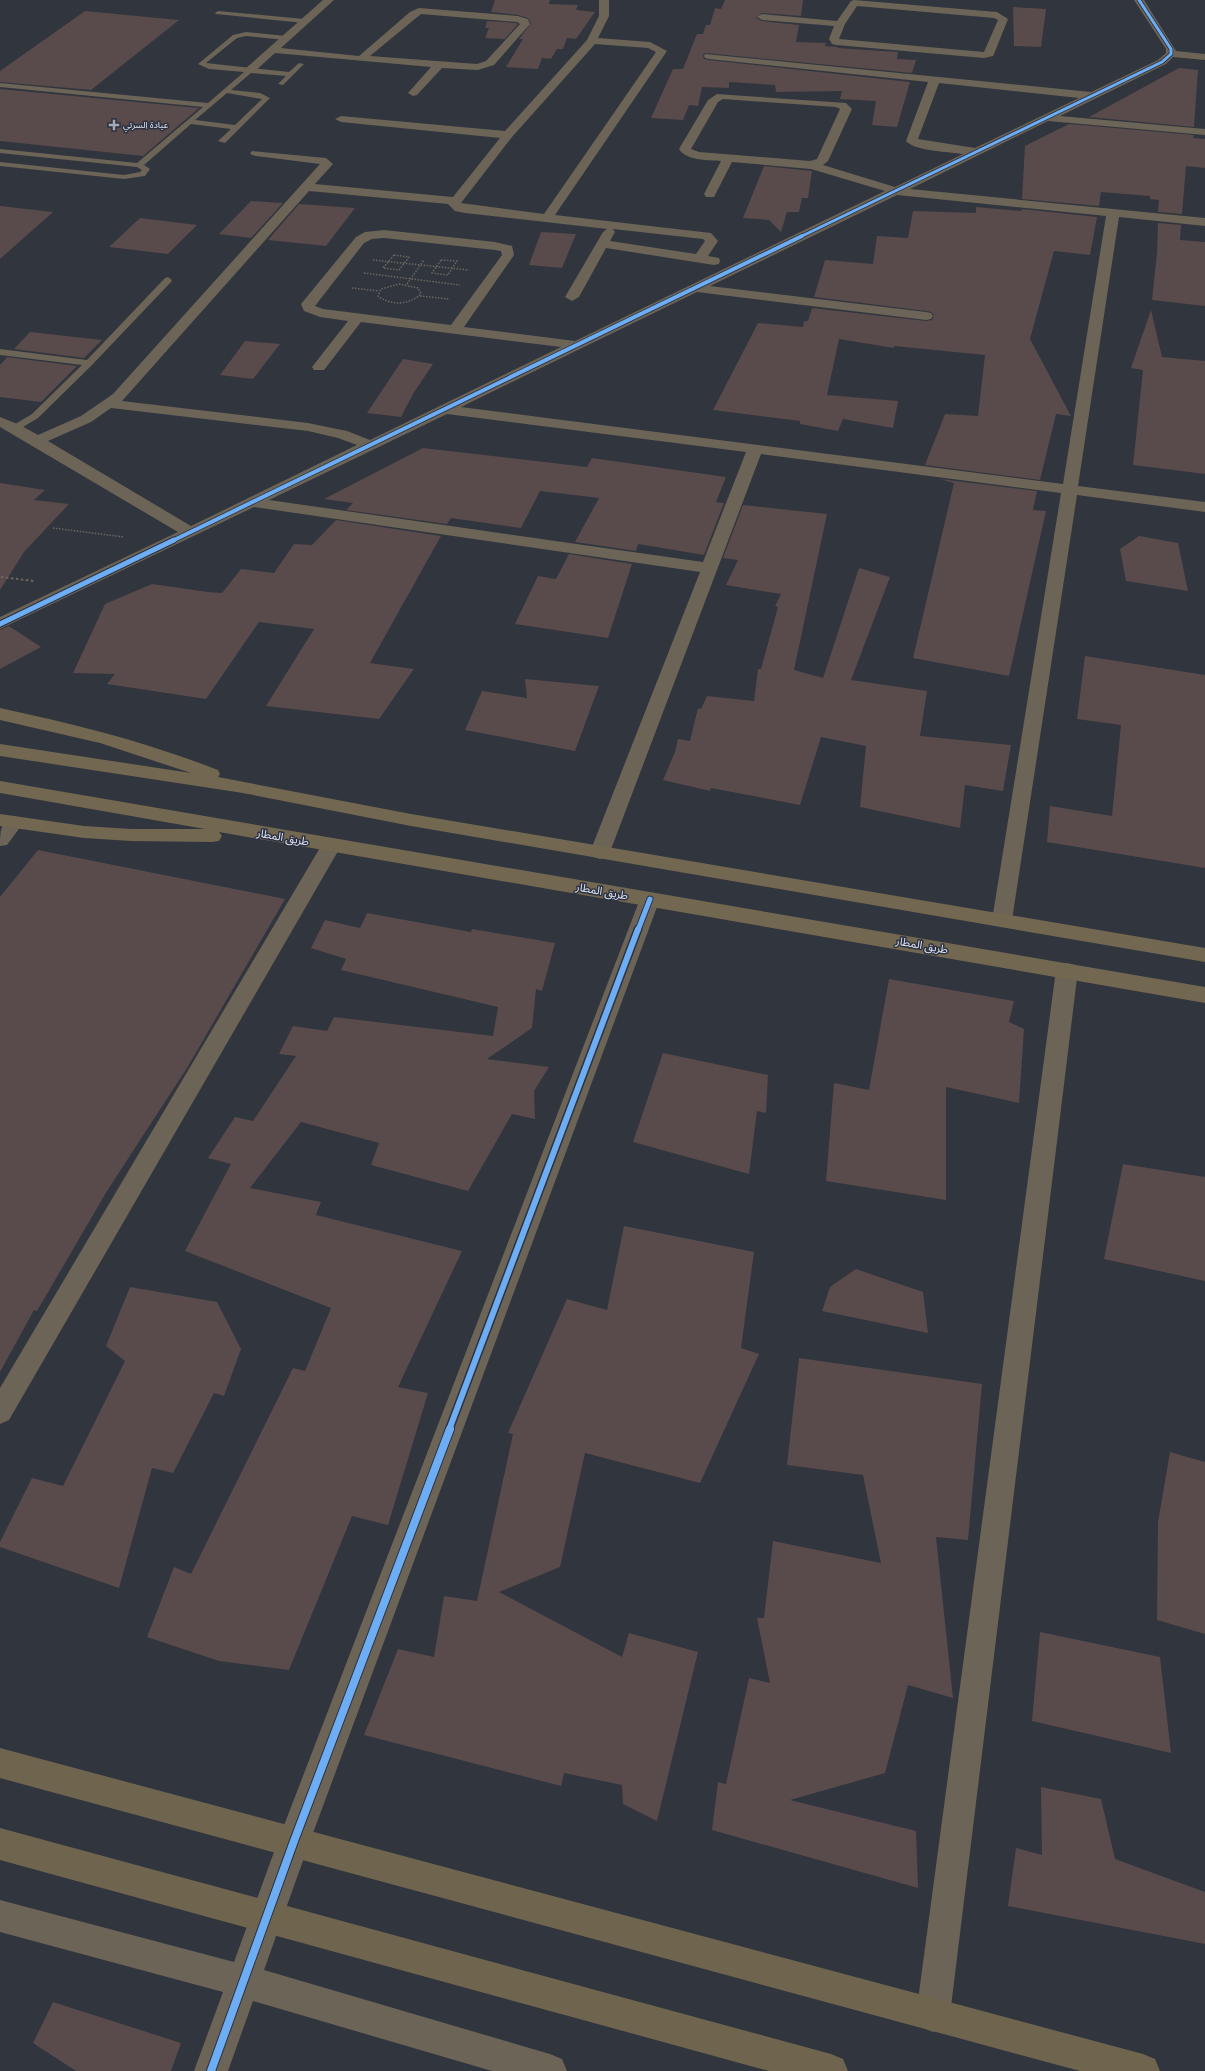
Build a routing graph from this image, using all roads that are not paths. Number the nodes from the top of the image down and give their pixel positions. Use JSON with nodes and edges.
{"nodes":[{"id":1,"x":329,"y":0,"type":"edge"},
{"id":2,"x":604,"y":0,"type":"edge"},
{"id":3,"x":1139,"y":0,"type":"edge"},
{"id":4,"x":854,"y":2,"type":"edge"},
{"id":5,"x":218,"y":13,"type":"dead end"},
{"id":6,"x":762,"y":17,"type":"dead end"},
{"id":7,"x":304,"y":21,"type":"junction"},
{"id":8,"x":840,"y":24,"type":"junction"},
{"id":9,"x":286,"y":38,"type":"junction"},
{"id":10,"x":592,"y":41,"type":"junction"},
{"id":11,"x":272,"y":50,"type":"junction"},
{"id":12,"x":1171,"y":54,"type":"junction"},
{"id":13,"x":709,"y":56,"type":"dead end"},
{"id":14,"x":1205,"y":57,"type":"edge"},
{"id":15,"x":362,"y":58,"type":"junction"},
{"id":16,"x":301,"y":64,"type":"dead end"},
{"id":17,"x":439,"y":65,"type":"junction"},
{"id":18,"x":249,"y":71,"type":"junction"},
{"id":19,"x":291,"y":74,"type":"junction"},
{"id":20,"x":934,"y":79,"type":"junction"},
{"id":21,"x":281,"y":84,"type":"dead end"},
{"id":22,"x":0,"y":85,"type":"edge"},
{"id":23,"x":226,"y":91,"type":"junction"},
{"id":24,"x":413,"y":93,"type":"dead end"},
{"id":25,"x":1094,"y":96,"type":"junction"},
{"id":26,"x":208,"y":106,"type":"junction"},
{"id":27,"x":1048,"y":118,"type":"junction"},
{"id":28,"x":341,"y":119,"type":"dead end"},
{"id":29,"x":190,"y":122,"type":"junction"},
{"id":30,"x":237,"y":127,"type":"junction"},
{"id":31,"x":1205,"y":132,"type":"edge"},
{"id":32,"x":508,"y":136,"type":"junction"},
{"id":33,"x":222,"y":141,"type":"dead end"},
{"id":34,"x":0,"y":151,"type":"edge"},
{"id":35,"x":977,"y":152,"type":"junction"},
{"id":36,"x":256,"y":153,"type":"dead end"},
{"id":37,"x":728,"y":158,"type":"junction"},
{"id":38,"x":0,"y":164,"type":"edge"},
{"id":39,"x":812,"y":165,"type":"junction"},
{"id":40,"x":139,"y":166,"type":"junction"},
{"id":41,"x":307,"y":187,"type":"junction"},
{"id":42,"x":897,"y":191,"type":"junction"},
{"id":43,"x":710,"y":194,"type":"dead end"},
{"id":44,"x":456,"y":201,"type":"junction"},
{"id":45,"x":1113,"y":213,"type":"junction"},
{"id":46,"x":547,"y":218,"type":"junction"},
{"id":47,"x":1205,"y":222,"type":"edge"},
{"id":48,"x":613,"y":225,"type":"junction"},
{"id":49,"x":602,"y":244,"type":"junction"},
{"id":50,"x":700,"y":258,"type":"junction"},
{"id":51,"x":738,"y":268,"type":"junction"},
{"id":52,"x":168,"y":280,"type":"dead end"},
{"id":53,"x":696,"y":288,"type":"junction"},
{"id":54,"x":572,"y":296,"type":"dead end"},
{"id":55,"x":926,"y":316,"type":"dead end"},
{"id":56,"x":357,"y":318,"type":"junction"},
{"id":57,"x":455,"y":329,"type":"junction"},
{"id":58,"x":577,"y":344,"type":"junction"},
{"id":59,"x":0,"y":352,"type":"edge"},
{"id":60,"x":89,"y":363,"type":"junction"},
{"id":61,"x":319,"y":367,"type":"dead end"},
{"id":62,"x":110,"y":404,"type":"junction"},
{"id":63,"x":445,"y":409,"type":"junction"},
{"id":64,"x":0,"y":421,"type":"edge"},
{"id":65,"x":15,"y":428,"type":"junction"},
{"id":66,"x":0,"y":433,"type":"edge"},
{"id":67,"x":37,"y":441,"type":"junction"},
{"id":68,"x":370,"y":445,"type":"junction"},
{"id":69,"x":755,"y":448,"type":"junction"},
{"id":70,"x":1070,"y":489,"type":"junction"},
{"id":71,"x":252,"y":502,"type":"junction"},
{"id":72,"x":1205,"y":506,"type":"edge"},
{"id":73,"x":190,"y":532,"type":"junction"},
{"id":74,"x":709,"y":568,"type":"junction"},
{"id":75,"x":0,"y":624,"type":"edge"},
{"id":76,"x":0,"y":714,"type":"edge"},
{"id":77,"x":0,"y":750,"type":"edge"},
{"id":78,"x":0,"y":787,"type":"edge"},
{"id":79,"x":243,"y":788,"type":"junction"},
{"id":80,"x":7,"y":821,"type":"edge"},
{"id":81,"x":277,"y":837,"type":"junction"},
{"id":82,"x":0,"y":840,"type":"edge"},
{"id":83,"x":331,"y":846,"type":"junction"},
{"id":84,"x":600,"y":852,"type":"junction"},
{"id":85,"x":650,"y":899,"type":"junction"},
{"id":86,"x":1002,"y":920,"type":"junction"},
{"id":87,"x":1205,"y":955,"type":"edge"},
{"id":88,"x":1067,"y":970,"type":"junction"},
{"id":89,"x":1205,"y":995,"type":"edge"},
{"id":90,"x":0,"y":1412,"type":"edge"},
{"id":91,"x":0,"y":1763,"type":"edge"},
{"id":92,"x":294,"y":1841,"type":"junction"},
{"id":93,"x":0,"y":1844,"type":"edge"},
{"id":94,"x":0,"y":1916,"type":"edge"},
{"id":95,"x":267,"y":1916,"type":"junction"},
{"id":96,"x":243,"y":1981,"type":"junction"},
{"id":97,"x":932,"y":2015,"type":"junction"},
{"id":98,"x":211,"y":2071,"type":"edge"},
{"id":99,"x":550,"y":2071,"type":"edge"},
{"id":100,"x":831,"y":2071,"type":"edge"},
{"id":101,"x":1143,"y":2071,"type":"edge"}],
"edges":[{"from":1,"to":7,"type":"street"},
{"from":2,"to":10,"type":"street"},
{"from":3,"to":12,"type":"street"},
{"from":4,"to":8,"type":"street"},
{"from":4,"to":8,"type":"street"},
{"from":5,"to":7,"type":"lane"},
{"from":6,"to":8,"type":"street"},
{"from":7,"to":9,"type":"street"},
{"from":9,"to":11,"type":"street"},
{"from":9,"to":18,"type":"lane"},
{"from":10,"to":32,"type":"street"},
{"from":10,"to":46,"type":"street"},
{"from":11,"to":15,"type":"street"},
{"from":11,"to":18,"type":"street"},
{"from":12,"to":14,"type":"street"},
{"from":12,"to":25,"type":"street"},
{"from":13,"to":20,"type":"street"},
{"from":15,"to":17,"type":"street"},
{"from":15,"to":17,"type":"street"},
{"from":16,"to":19,"type":"lane"},
{"from":17,"to":24,"type":"street"},
{"from":18,"to":19,"type":"lane"},
{"from":18,"to":23,"type":"lane"},
{"from":19,"to":21,"type":"lane"},
{"from":20,"to":25,"type":"street"},
{"from":20,"to":35,"type":"street"},
{"from":22,"to":26,"type":"lane"},
{"from":23,"to":26,"type":"lane"},
{"from":23,"to":30,"type":"lane"},
{"from":25,"to":27,"type":"street"},
{"from":26,"to":29,"type":"lane"},
{"from":27,"to":31,"type":"street"},
{"from":27,"to":35,"type":"street"},
{"from":28,"to":32,"type":"street"},
{"from":29,"to":30,"type":"lane"},
{"from":29,"to":40,"type":"lane"},
{"from":30,"to":33,"type":"lane"},
{"from":32,"to":44,"type":"street"},
{"from":34,"to":40,"type":"lane"},
{"from":35,"to":42,"type":"street"},
{"from":36,"to":41,"type":"street"},
{"from":37,"to":39,"type":"street"},
{"from":37,"to":39,"type":"street"},
{"from":37,"to":43,"type":"street"},
{"from":38,"to":40,"type":"lane"},
{"from":39,"to":42,"type":"street"},
{"from":41,"to":44,"type":"street"},
{"from":41,"to":62,"type":"street"},
{"from":42,"to":45,"type":"street"},
{"from":42,"to":51,"type":"street"},
{"from":44,"to":46,"type":"street"},
{"from":45,"to":47,"type":"street"},
{"from":45,"to":70,"type":"street"},
{"from":46,"to":48,"type":"street"},
{"from":48,"to":49,"type":"street"},
{"from":48,"to":50,"type":"street"},
{"from":49,"to":50,"type":"street"},
{"from":49,"to":54,"type":"street"},
{"from":50,"to":51,"type":"street"},
{"from":51,"to":53,"type":"street"},
{"from":52,"to":60,"type":"lane"},
{"from":53,"to":55,"type":"street"},
{"from":53,"to":58,"type":"street"},
{"from":56,"to":57,"type":"street"},
{"from":56,"to":57,"type":"street"},
{"from":56,"to":61,"type":"street"},
{"from":57,"to":58,"type":"street"},
{"from":58,"to":63,"type":"street"},
{"from":59,"to":60,"type":"lane"},
{"from":60,"to":65,"type":"lane"},
{"from":62,"to":67,"type":"street"},
{"from":62,"to":68,"type":"street"},
{"from":63,"to":68,"type":"street"},
{"from":63,"to":69,"type":"street"},
{"from":64,"to":65,"type":"street"},
{"from":65,"to":66,"type":"street"},
{"from":65,"to":67,"type":"street"},
{"from":67,"to":73,"type":"street"},
{"from":68,"to":71,"type":"street"},
{"from":69,"to":70,"type":"street"},
{"from":69,"to":74,"type":"street"},
{"from":70,"to":72,"type":"street"},
{"from":70,"to":86,"type":"street"},
{"from":71,"to":73,"type":"street"},
{"from":71,"to":74,"type":"street"},
{"from":73,"to":75,"type":"street"},
{"from":74,"to":84,"type":"street"},
{"from":76,"to":79,"type":"highway"},
{"from":77,"to":79,"type":"highway"},
{"from":78,"to":81,"type":"highway","name":"طريق المطار"},
{"from":79,"to":84,"type":"highway"},
{"from":80,"to":81,"type":"highway"},
{"from":80,"to":82,"type":"street"},
{"from":81,"to":83,"type":"highway","name":"طريق المطار"},
{"from":83,"to":85,"type":"highway","name":"طريق المطار"},
{"from":83,"to":90,"type":"street"},
{"from":84,"to":86,"type":"highway"},
{"from":85,"to":88,"type":"highway","name":"طريق المطار"},
{"from":85,"to":92,"type":"street"},
{"from":86,"to":87,"type":"highway"},
{"from":88,"to":89,"type":"highway","name":"طريق المطار"},
{"from":88,"to":97,"type":"street"},
{"from":91,"to":92,"type":"main road"},
{"from":92,"to":95,"type":"street"},
{"from":92,"to":97,"type":"main road"},
{"from":93,"to":95,"type":"main road"},
{"from":94,"to":96,"type":"street"},
{"from":95,"to":96,"type":"street"},
{"from":95,"to":100,"type":"main road"},
{"from":96,"to":98,"type":"street"},
{"from":96,"to":99,"type":"street"},
{"from":97,"to":101,"type":"main road"}]}
